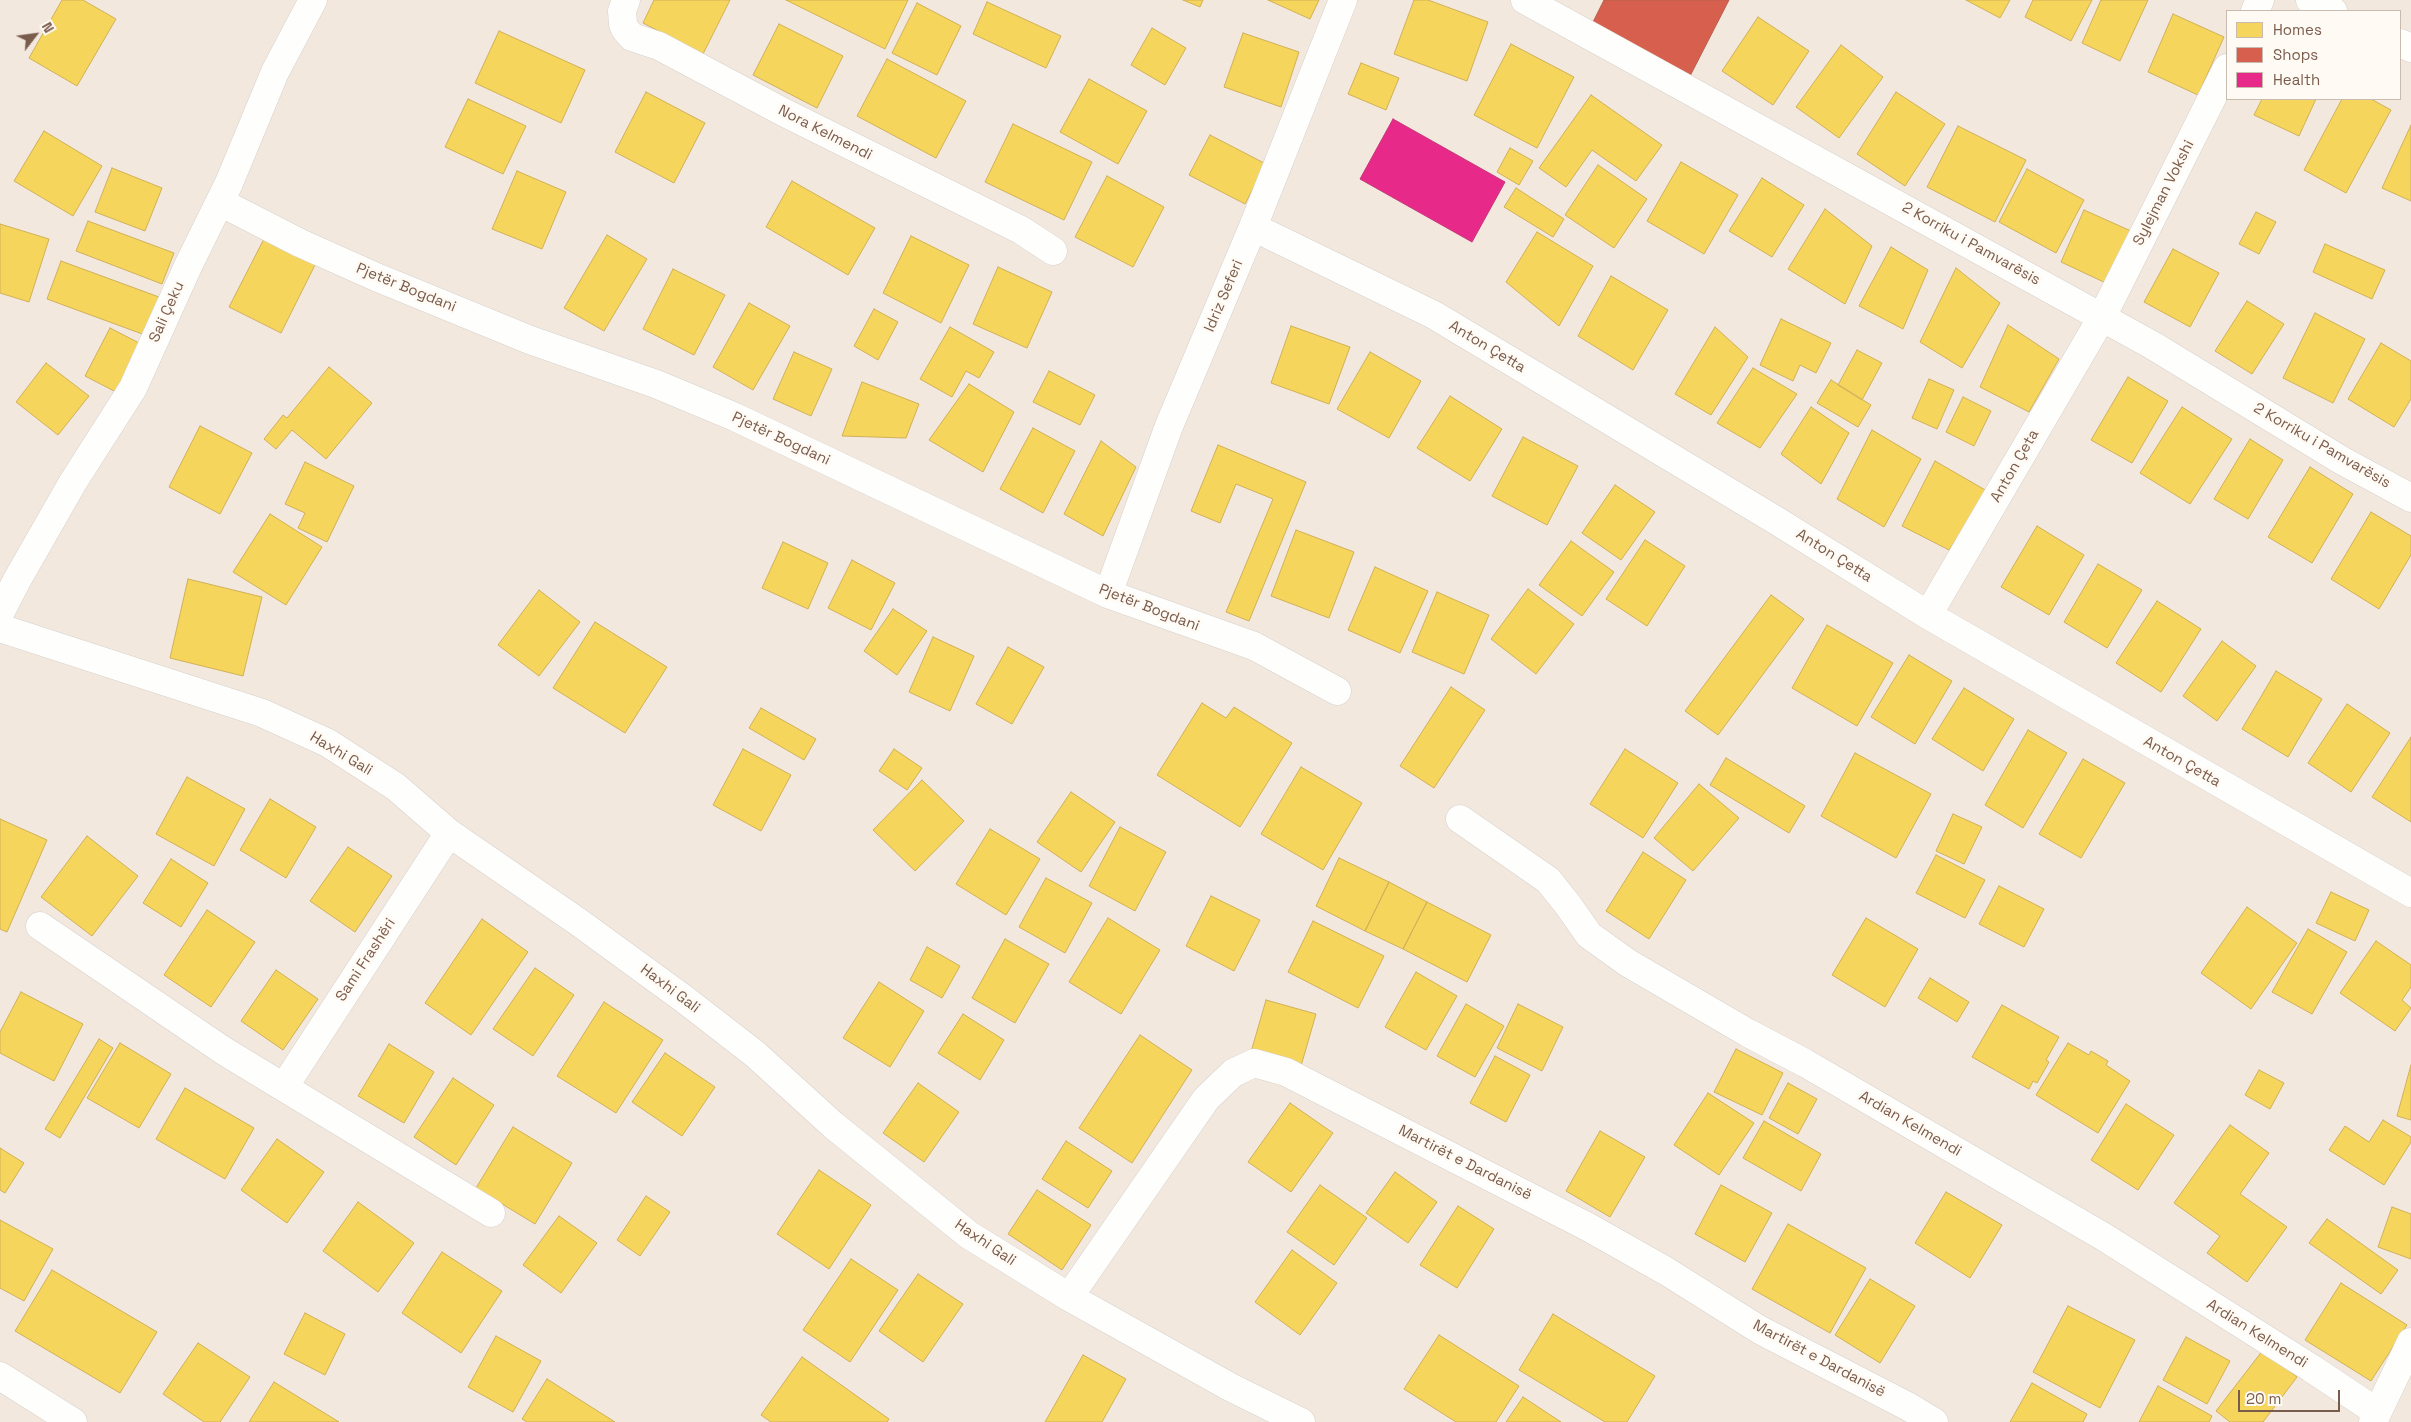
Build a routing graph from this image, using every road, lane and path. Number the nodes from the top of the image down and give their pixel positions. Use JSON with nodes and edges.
{"nodes":[{"id":1,"x":313,"y":0,"type":"edge"},
{"id":2,"x":626,"y":0,"type":"edge"},
{"id":3,"x":1343,"y":0,"type":"edge"},
{"id":4,"x":1525,"y":0,"type":"edge"},
{"id":5,"x":2310,"y":0,"type":"edge"},
{"id":6,"x":2331,"y":10,"type":"edge"},
{"id":7,"x":2226,"y":70,"type":"edge"},
{"id":8,"x":220,"y":202,"type":"junction"},
{"id":9,"x":1253,"y":227,"type":"junction"},
{"id":10,"x":1053,"y":251,"type":"dead end"},
{"id":11,"x":2102,"y":317,"type":"junction"},
{"id":12,"x":2411,"y":498,"type":"edge"},
{"id":13,"x":1108,"y":594,"type":"junction"},
{"id":14,"x":0,"y":613,"type":"edge"},
{"id":15,"x":1928,"y":615,"type":"junction"},
{"id":16,"x":0,"y":628,"type":"edge"},
{"id":17,"x":1337,"y":691,"type":"dead end"},
{"id":18,"x":1460,"y":819,"type":"dead end"},
{"id":19,"x":449,"y":833,"type":"junction"},
{"id":20,"x":2411,"y":893,"type":"edge"},
{"id":21,"x":40,"y":926,"type":"dead end"},
{"id":22,"x":284,"y":1087,"type":"junction"},
{"id":23,"x":491,"y":1213,"type":"dead end"},
{"id":24,"x":1069,"y":1298,"type":"junction"},
{"id":25,"x":2411,"y":1342,"type":"edge"},
{"id":26,"x":0,"y":1376,"type":"edge"},
{"id":27,"x":2375,"y":1417,"type":"edge"},
{"id":28,"x":73,"y":1422,"type":"edge"},
{"id":29,"x":1301,"y":1422,"type":"edge"},
{"id":30,"x":1934,"y":1422,"type":"edge"}],
"edges":[{"from":1,"to":8,"type":"street","name":"Sali Çeku"},
{"from":2,"to":10,"type":"street","name":"Nora Kelmendi"},
{"from":3,"to":9,"type":"street","name":"Idriz Seferi"},
{"from":4,"to":11,"type":"street","name":"2 Korriku i Pamvarësis"},
{"from":5,"to":6,"type":"street"},
{"from":7,"to":11,"type":"street","name":"Sylejman Vokshi"},
{"from":8,"to":13,"type":"street","name":"Pjetër Bogdani"},
{"from":8,"to":14,"type":"street","name":"Sali Çeku"},
{"from":9,"to":13,"type":"street","name":"Idriz Seferi"},
{"from":9,"to":15,"type":"street","name":"Anton Çetta"},
{"from":11,"to":12,"type":"street","name":"2 Korriku i Pamvarësis"},
{"from":11,"to":15,"type":"street","name":"Anton Çeta"},
{"from":13,"to":17,"type":"street","name":"Pjetër Bogdani"},
{"from":15,"to":20,"type":"street","name":"Anton Çetta"},
{"from":16,"to":19,"type":"street","name":"Haxhi Gali"},
{"from":18,"to":27,"type":"street","name":"Ardian Kelmendi"},
{"from":19,"to":22,"type":"street","name":"Sami Frashëri"},
{"from":19,"to":24,"type":"street","name":"Haxhi Gali"},
{"from":21,"to":22,"type":"street"},
{"from":22,"to":23,"type":"street"},
{"from":24,"to":29,"type":"street","name":"Haxhi Gali"},
{"from":24,"to":30,"type":"street","name":"Martirët e Dardanisë"},
{"from":25,"to":27,"type":"street"},
{"from":26,"to":28,"type":"street"}]}
